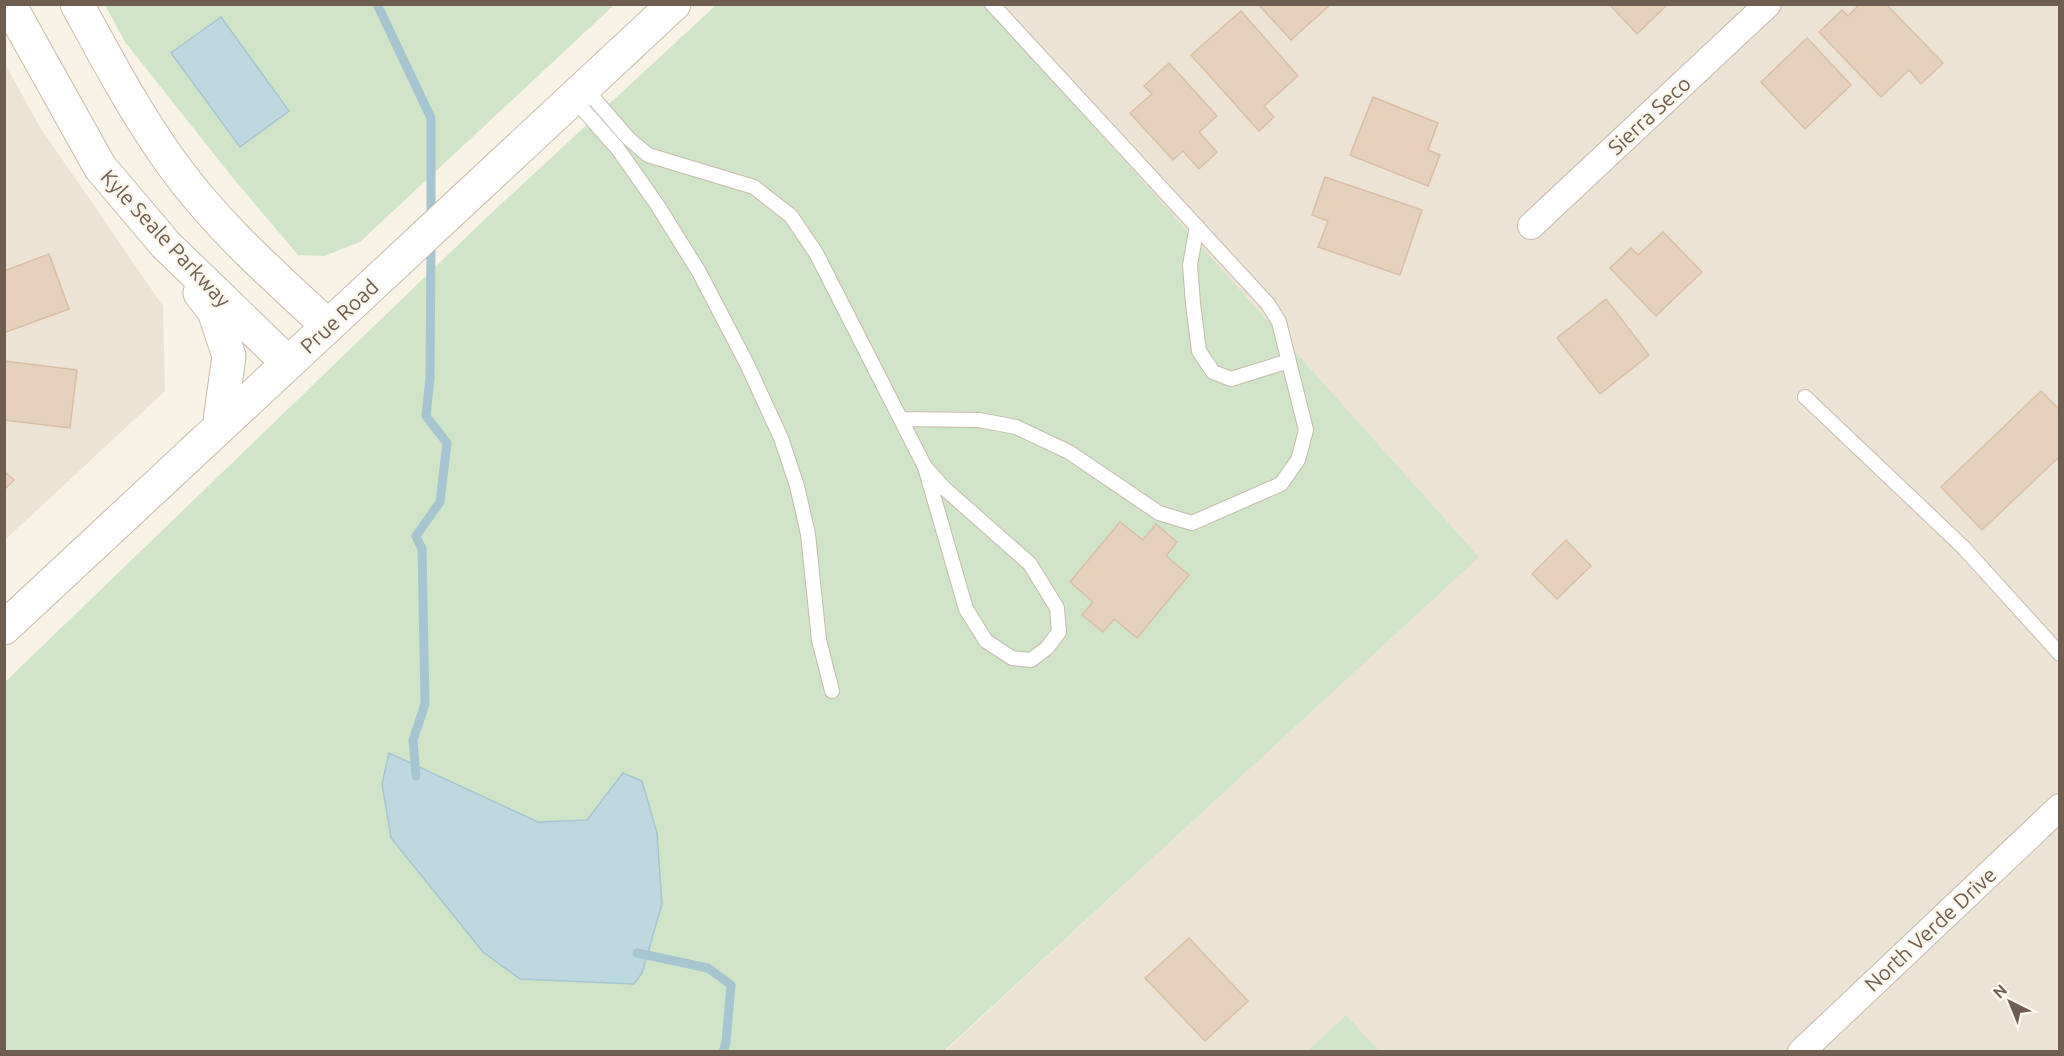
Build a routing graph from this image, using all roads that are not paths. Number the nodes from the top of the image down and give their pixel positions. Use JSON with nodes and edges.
{"nodes":[{"id":1,"x":9,"y":4,"type":"edge"},
{"id":2,"x":77,"y":4,"type":"edge"},
{"id":3,"x":674,"y":4,"type":"edge"},
{"id":4,"x":992,"y":4,"type":"edge"},
{"id":5,"x":1768,"y":4,"type":"edge"},
{"id":6,"x":574,"y":97,"type":"junction"},
{"id":7,"x":1197,"y":226,"type":"junction"},
{"id":8,"x":1531,"y":226,"type":"dead end"},
{"id":9,"x":165,"y":242,"type":"junction"},
{"id":10,"x":328,"y":326,"type":"junction"},
{"id":11,"x":1289,"y":361,"type":"junction"},
{"id":12,"x":288,"y":363,"type":"junction"},
{"id":13,"x":1805,"y":397,"type":"dead end"},
{"id":14,"x":902,"y":419,"type":"junction"},
{"id":15,"x":219,"y":428,"type":"junction"},
{"id":16,"x":926,"y":467,"type":"junction"},
{"id":17,"x":4,"y":628,"type":"edge"},
{"id":18,"x":2060,"y":654,"type":"edge"},
{"id":19,"x":832,"y":691,"type":"dead end"},
{"id":20,"x":2060,"y":807,"type":"edge"},
{"id":21,"x":1801,"y":1052,"type":"edge"}],
"edges":[{"from":1,"to":9,"type":"main road","name":"Kyle Seale Parkway"},
{"from":2,"to":10,"type":"main road"},
{"from":3,"to":6,"type":"main road","name":"Prue Road"},
{"from":4,"to":7,"type":"lane"},
{"from":5,"to":8,"type":"street","name":"Sierra Seco"},
{"from":6,"to":10,"type":"main road","name":"Prue Road"},
{"from":6,"to":14,"type":"lane"},
{"from":6,"to":19,"type":"lane"},
{"from":7,"to":11,"type":"lane"},
{"from":7,"to":11,"type":"lane"},
{"from":9,"to":12,"type":"main road","name":"Kyle Seale Parkway"},
{"from":9,"to":15,"type":"main road"},
{"from":10,"to":12,"type":"main road","name":"Prue Road"},
{"from":11,"to":14,"type":"lane"},
{"from":12,"to":15,"type":"main road","name":"Prue Road"},
{"from":13,"to":18,"type":"lane"},
{"from":14,"to":16,"type":"lane"},
{"from":15,"to":17,"type":"main road","name":"Prue Road"},
{"from":16,"to":16,"type":"lane"},
{"from":20,"to":21,"type":"street","name":"North Verde Drive"}]}
